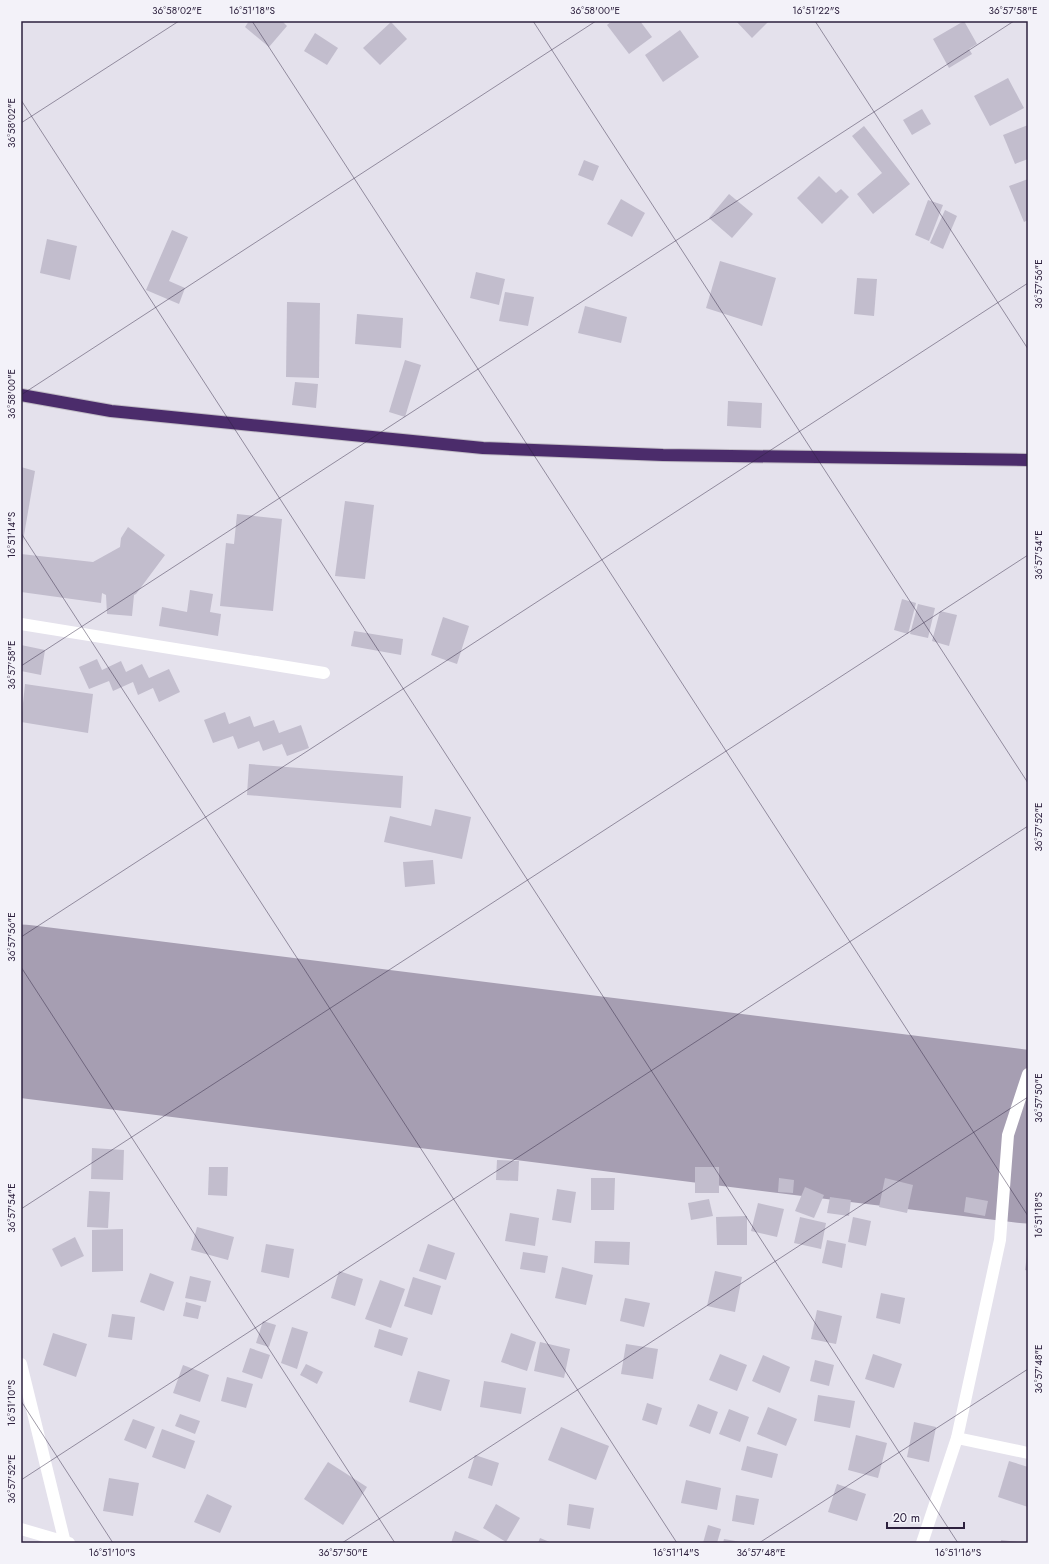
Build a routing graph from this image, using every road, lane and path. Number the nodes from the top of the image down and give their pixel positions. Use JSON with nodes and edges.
{"nodes":[{"id":1,"x":21,"y":395,"type":"edge"},
{"id":2,"x":1028,"y":460,"type":"edge"},
{"id":3,"x":21,"y":624,"type":"edge"},
{"id":4,"x":324,"y":673,"type":"dead end"},
{"id":5,"x":1028,"y":1074,"type":"edge"},
{"id":6,"x":21,"y":1364,"type":"edge"},
{"id":7,"x":957,"y":1438,"type":"junction"},
{"id":8,"x":1028,"y":1453,"type":"edge"},
{"id":9,"x":21,"y":1529,"type":"edge"},
{"id":10,"x":67,"y":1543,"type":"edge"},
{"id":11,"x":922,"y":1543,"type":"edge"}],
"edges":[{"from":1,"to":2,"type":"highway"},
{"from":3,"to":4,"type":"street"},
{"from":5,"to":7,"type":"street"},
{"from":6,"to":10,"type":"street"},
{"from":7,"to":8,"type":"street"},
{"from":7,"to":11,"type":"street"},
{"from":9,"to":10,"type":"street"}]}
